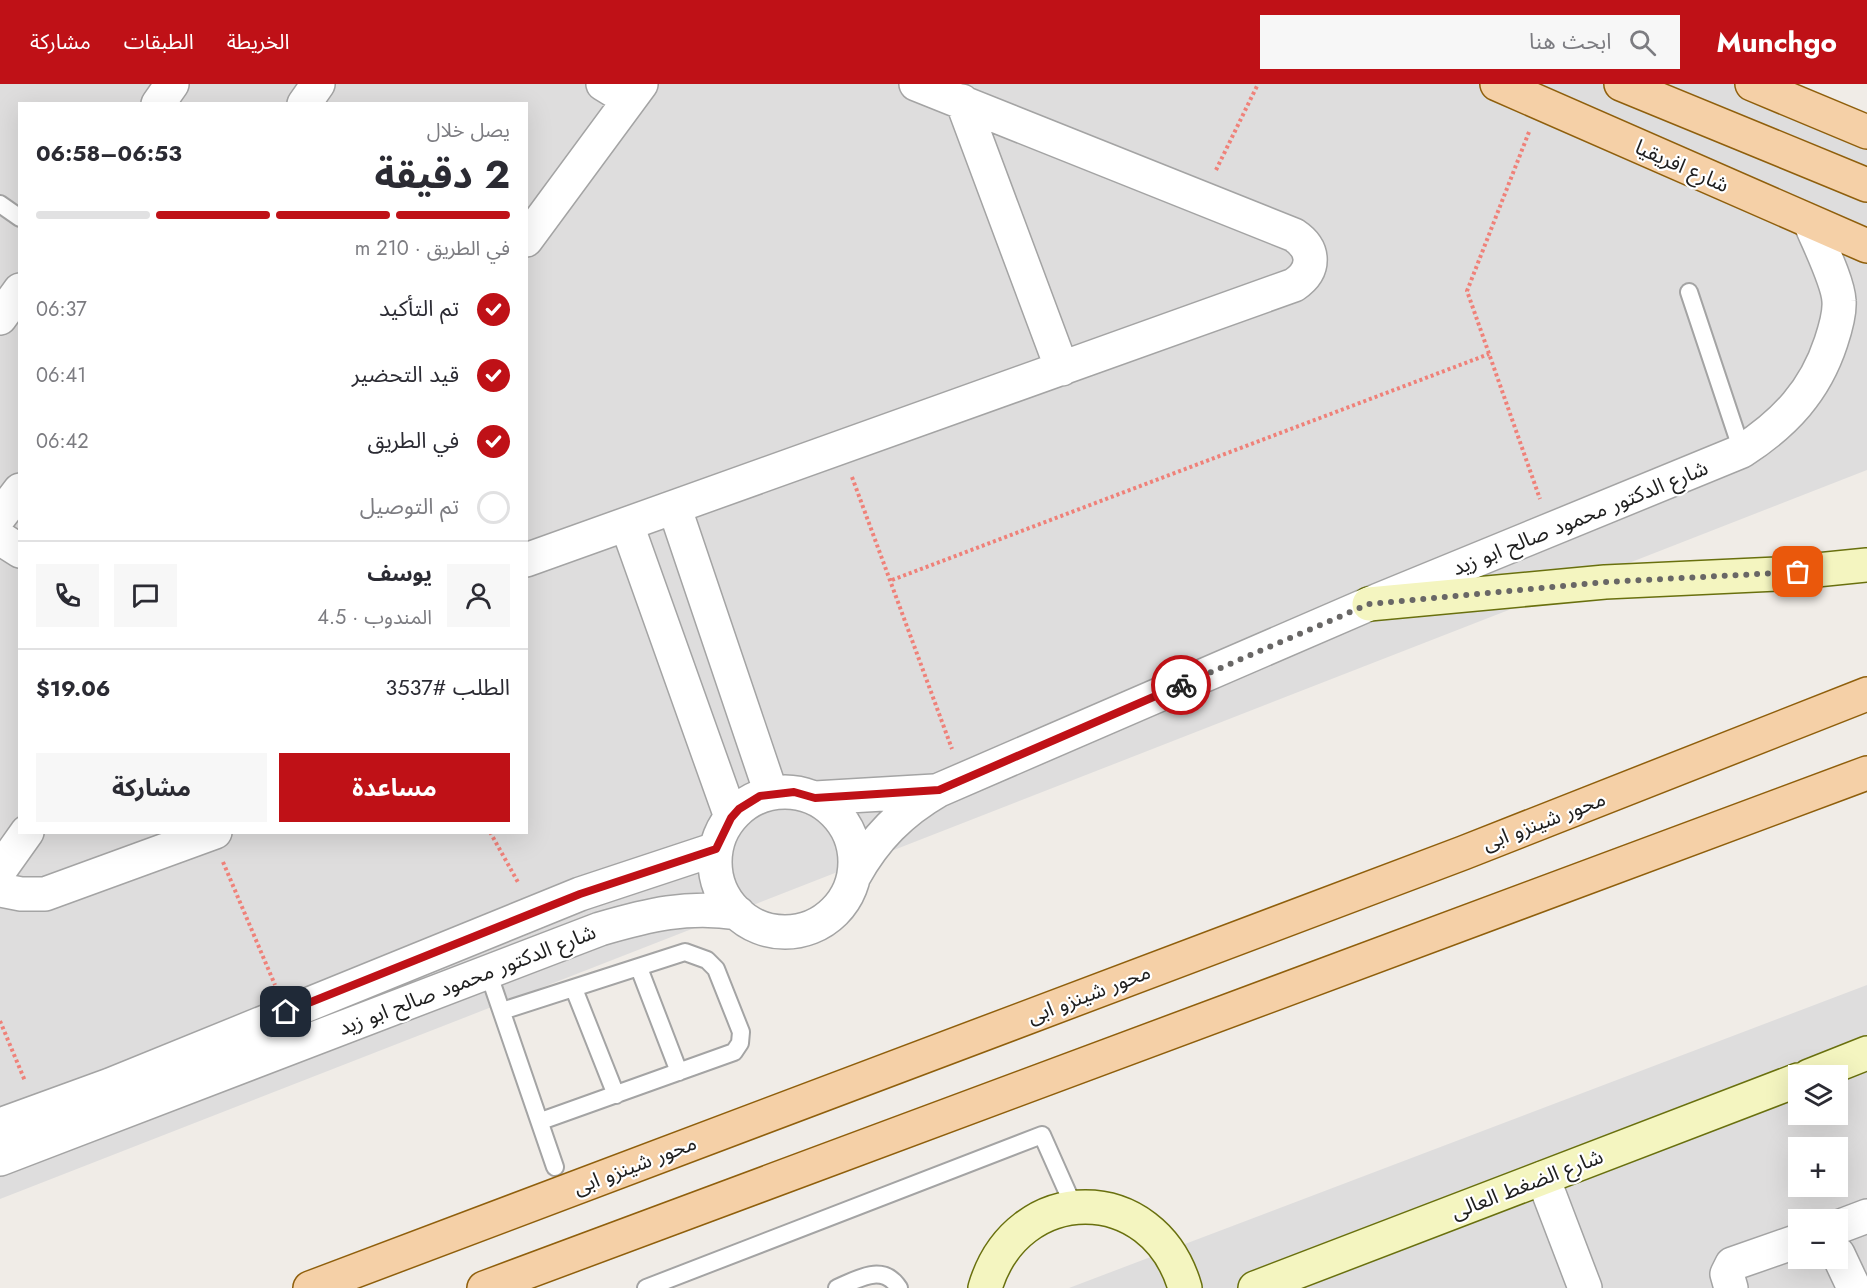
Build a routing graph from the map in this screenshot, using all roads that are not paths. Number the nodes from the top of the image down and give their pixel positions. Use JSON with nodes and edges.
{"nodes":[{"id":1,"x":172,"y":84,"type":"edge"},
{"id":2,"x":318,"y":84,"type":"edge"},
{"id":3,"x":916,"y":84,"type":"edge"},
{"id":4,"x":1497,"y":84,"type":"edge"},
{"id":5,"x":1621,"y":84,"type":"edge"},
{"id":6,"x":1752,"y":84,"type":"edge"},
{"id":7,"x":624,"y":89,"type":"edge"},
{"id":8,"x":962,"y":101,"type":"junction"},
{"id":9,"x":159,"y":102,"type":"edge"},
{"id":10,"x":305,"y":102,"type":"edge"},
{"id":11,"x":1867,"y":132,"type":"edge"},
{"id":12,"x":1867,"y":185,"type":"edge"},
{"id":13,"x":0,"y":204,"type":"edge"},
{"id":14,"x":18,"y":217,"type":"edge"},
{"id":15,"x":1810,"y":222,"type":"junction"},
{"id":16,"x":528,"y":237,"type":"edge"},
{"id":17,"x":1867,"y":246,"type":"edge"},
{"id":18,"x":1689,"y":292,"type":"dead end"},
{"id":19,"x":18,"y":293,"type":"edge"},
{"id":20,"x":0,"y":318,"type":"edge"},
{"id":21,"x":1062,"y":369,"type":"junction"},
{"id":22,"x":1742,"y":451,"type":"junction"},
{"id":23,"x":18,"y":493,"type":"edge"},
{"id":24,"x":675,"y":508,"type":"junction"},
{"id":25,"x":0,"y":516,"type":"edge"},
{"id":26,"x":627,"y":525,"type":"junction"},
{"id":27,"x":0,"y":538,"type":"edge"},
{"id":28,"x":18,"y":550,"type":"edge"},
{"id":29,"x":528,"y":559,"type":"edge"},
{"id":30,"x":1867,"y":566,"type":"edge"},
{"id":31,"x":1369,"y":604,"type":"junction"},
{"id":32,"x":1867,"y":694,"type":"edge"},
{"id":33,"x":1867,"y":773,"type":"edge"},
{"id":34,"x":951,"y":784,"type":"junction"},
{"id":35,"x":771,"y":793,"type":"junction"},
{"id":36,"x":815,"y":798,"type":"junction"},
{"id":37,"x":731,"y":818,"type":"junction"},
{"id":38,"x":26,"y":834,"type":"edge"},
{"id":39,"x":210,"y":834,"type":"edge"},
{"id":40,"x":716,"y":849,"type":"junction"},
{"id":41,"x":0,"y":870,"type":"edge"},
{"id":42,"x":854,"y":876,"type":"junction"},
{"id":43,"x":0,"y":890,"type":"edge"},
{"id":44,"x":738,"y":913,"type":"junction"},
{"id":45,"x":639,"y":968,"type":"junction"},
{"id":46,"x":488,"y":972,"type":"junction"},
{"id":47,"x":574,"y":989,"type":"junction"},
{"id":48,"x":502,"y":1011,"type":"junction"},
{"id":49,"x":1867,"y":1053,"type":"edge"},
{"id":50,"x":1837,"y":1065,"type":"edge"},
{"id":51,"x":679,"y":1072,"type":"junction"},
{"id":52,"x":1788,"y":1084,"type":"edge"},
{"id":53,"x":616,"y":1095,"type":"junction"},
{"id":54,"x":541,"y":1121,"type":"junction"},
{"id":55,"x":0,"y":1125,"type":"edge"},
{"id":56,"x":0,"y":1159,"type":"edge"},
{"id":57,"x":555,"y":1167,"type":"dead end"},
{"id":58,"x":1543,"y":1178,"type":"junction"},
{"id":59,"x":1074,"y":1207,"type":"junction"},
{"id":60,"x":1867,"y":1216,"type":"edge"},
{"id":61,"x":1848,"y":1223,"type":"edge"},
{"id":62,"x":1788,"y":1244,"type":"edge"},
{"id":63,"x":1845,"y":1269,"type":"edge"},
{"id":64,"x":984,"y":1282,"type":"edge"},
{"id":65,"x":310,"y":1288,"type":"edge"},
{"id":66,"x":484,"y":1288,"type":"edge"},
{"id":67,"x":646,"y":1288,"type":"edge"},
{"id":68,"x":837,"y":1288,"type":"edge"},
{"id":69,"x":899,"y":1288,"type":"edge"},
{"id":70,"x":1185,"y":1288,"type":"edge"},
{"id":71,"x":1255,"y":1288,"type":"edge"},
{"id":72,"x":1586,"y":1288,"type":"edge"},
{"id":73,"x":1731,"y":1288,"type":"edge"},
{"id":74,"x":1854,"y":1288,"type":"edge"}],
"edges":[{"from":1,"to":9,"type":"street"},
{"from":2,"to":10,"type":"street"},
{"from":3,"to":8,"type":"street"},
{"from":4,"to":15,"type":"main road","name":"شارع افريقيا"},
{"from":5,"to":12,"type":"main road"},
{"from":6,"to":11,"type":"main road"},
{"from":7,"to":16,"type":"street"},
{"from":8,"to":21,"type":"street"},
{"from":8,"to":21,"type":"street"},
{"from":13,"to":14,"type":"lane"},
{"from":15,"to":17,"type":"main road","name":"شارع افريقيا"},
{"from":15,"to":22,"type":"street","name":"شارع الدكتور محمود صالح ابو زيد"},
{"from":18,"to":22,"type":"lane"},
{"from":19,"to":20,"type":"street"},
{"from":21,"to":24,"type":"street"},
{"from":22,"to":31,"type":"street","name":"شارع الدكتور محمود صالح ابو زيد"},
{"from":23,"to":25,"type":"street"},
{"from":24,"to":26,"type":"street"},
{"from":24,"to":35,"type":"street"},
{"from":26,"to":29,"type":"street"},
{"from":26,"to":37,"type":"street"},
{"from":27,"to":28,"type":"street"},
{"from":30,"to":31,"type":"street"},
{"from":31,"to":34,"type":"street","name":"شارع الدكتور محمود صالح ابو زيد"},
{"from":32,"to":65,"type":"main road","name":"محور شينزو ابى"},
{"from":33,"to":66,"type":"main road"},
{"from":34,"to":36,"type":"street","name":"شارع الدكتور محمود صالح ابو زيد"},
{"from":34,"to":42,"type":"street","name":"شارع الدكتور محمود صالح ابو زيد"},
{"from":35,"to":36,"type":"street"},
{"from":35,"to":37,"type":"street"},
{"from":36,"to":42,"type":"street"},
{"from":37,"to":40,"type":"street"},
{"from":38,"to":41,"type":"street"},
{"from":39,"to":43,"type":"street"},
{"from":40,"to":44,"type":"street"},
{"from":40,"to":55,"type":"street","name":"شارع الدكتور محمود صالح ابو زيد"},
{"from":42,"to":44,"type":"street"},
{"from":44,"to":46,"type":"street","name":"شارع الدكتور محمود صالح ابو زيد"},
{"from":45,"to":47,"type":"lane"},
{"from":45,"to":51,"type":"lane"},
{"from":45,"to":51,"type":"lane"},
{"from":46,"to":48,"type":"lane"},
{"from":46,"to":56,"type":"street","name":"شارع الدكتور محمود صالح ابو زيد"},
{"from":47,"to":48,"type":"lane"},
{"from":47,"to":53,"type":"lane"},
{"from":48,"to":54,"type":"lane"},
{"from":49,"to":50,"type":"street"},
{"from":51,"to":53,"type":"lane"},
{"from":52,"to":58,"type":"street","name":"شارع الضغط العالى"},
{"from":53,"to":54,"type":"lane"},
{"from":54,"to":57,"type":"lane"},
{"from":58,"to":71,"type":"street","name":"شارع الضغط العالى"},
{"from":58,"to":72,"type":"street"},
{"from":59,"to":64,"type":"street"},
{"from":59,"to":67,"type":"lane"},
{"from":59,"to":70,"type":"street"},
{"from":60,"to":61,"type":"street"},
{"from":62,"to":73,"type":"street"},
{"from":63,"to":74,"type":"street"},
{"from":68,"to":69,"type":"lane"}]}
